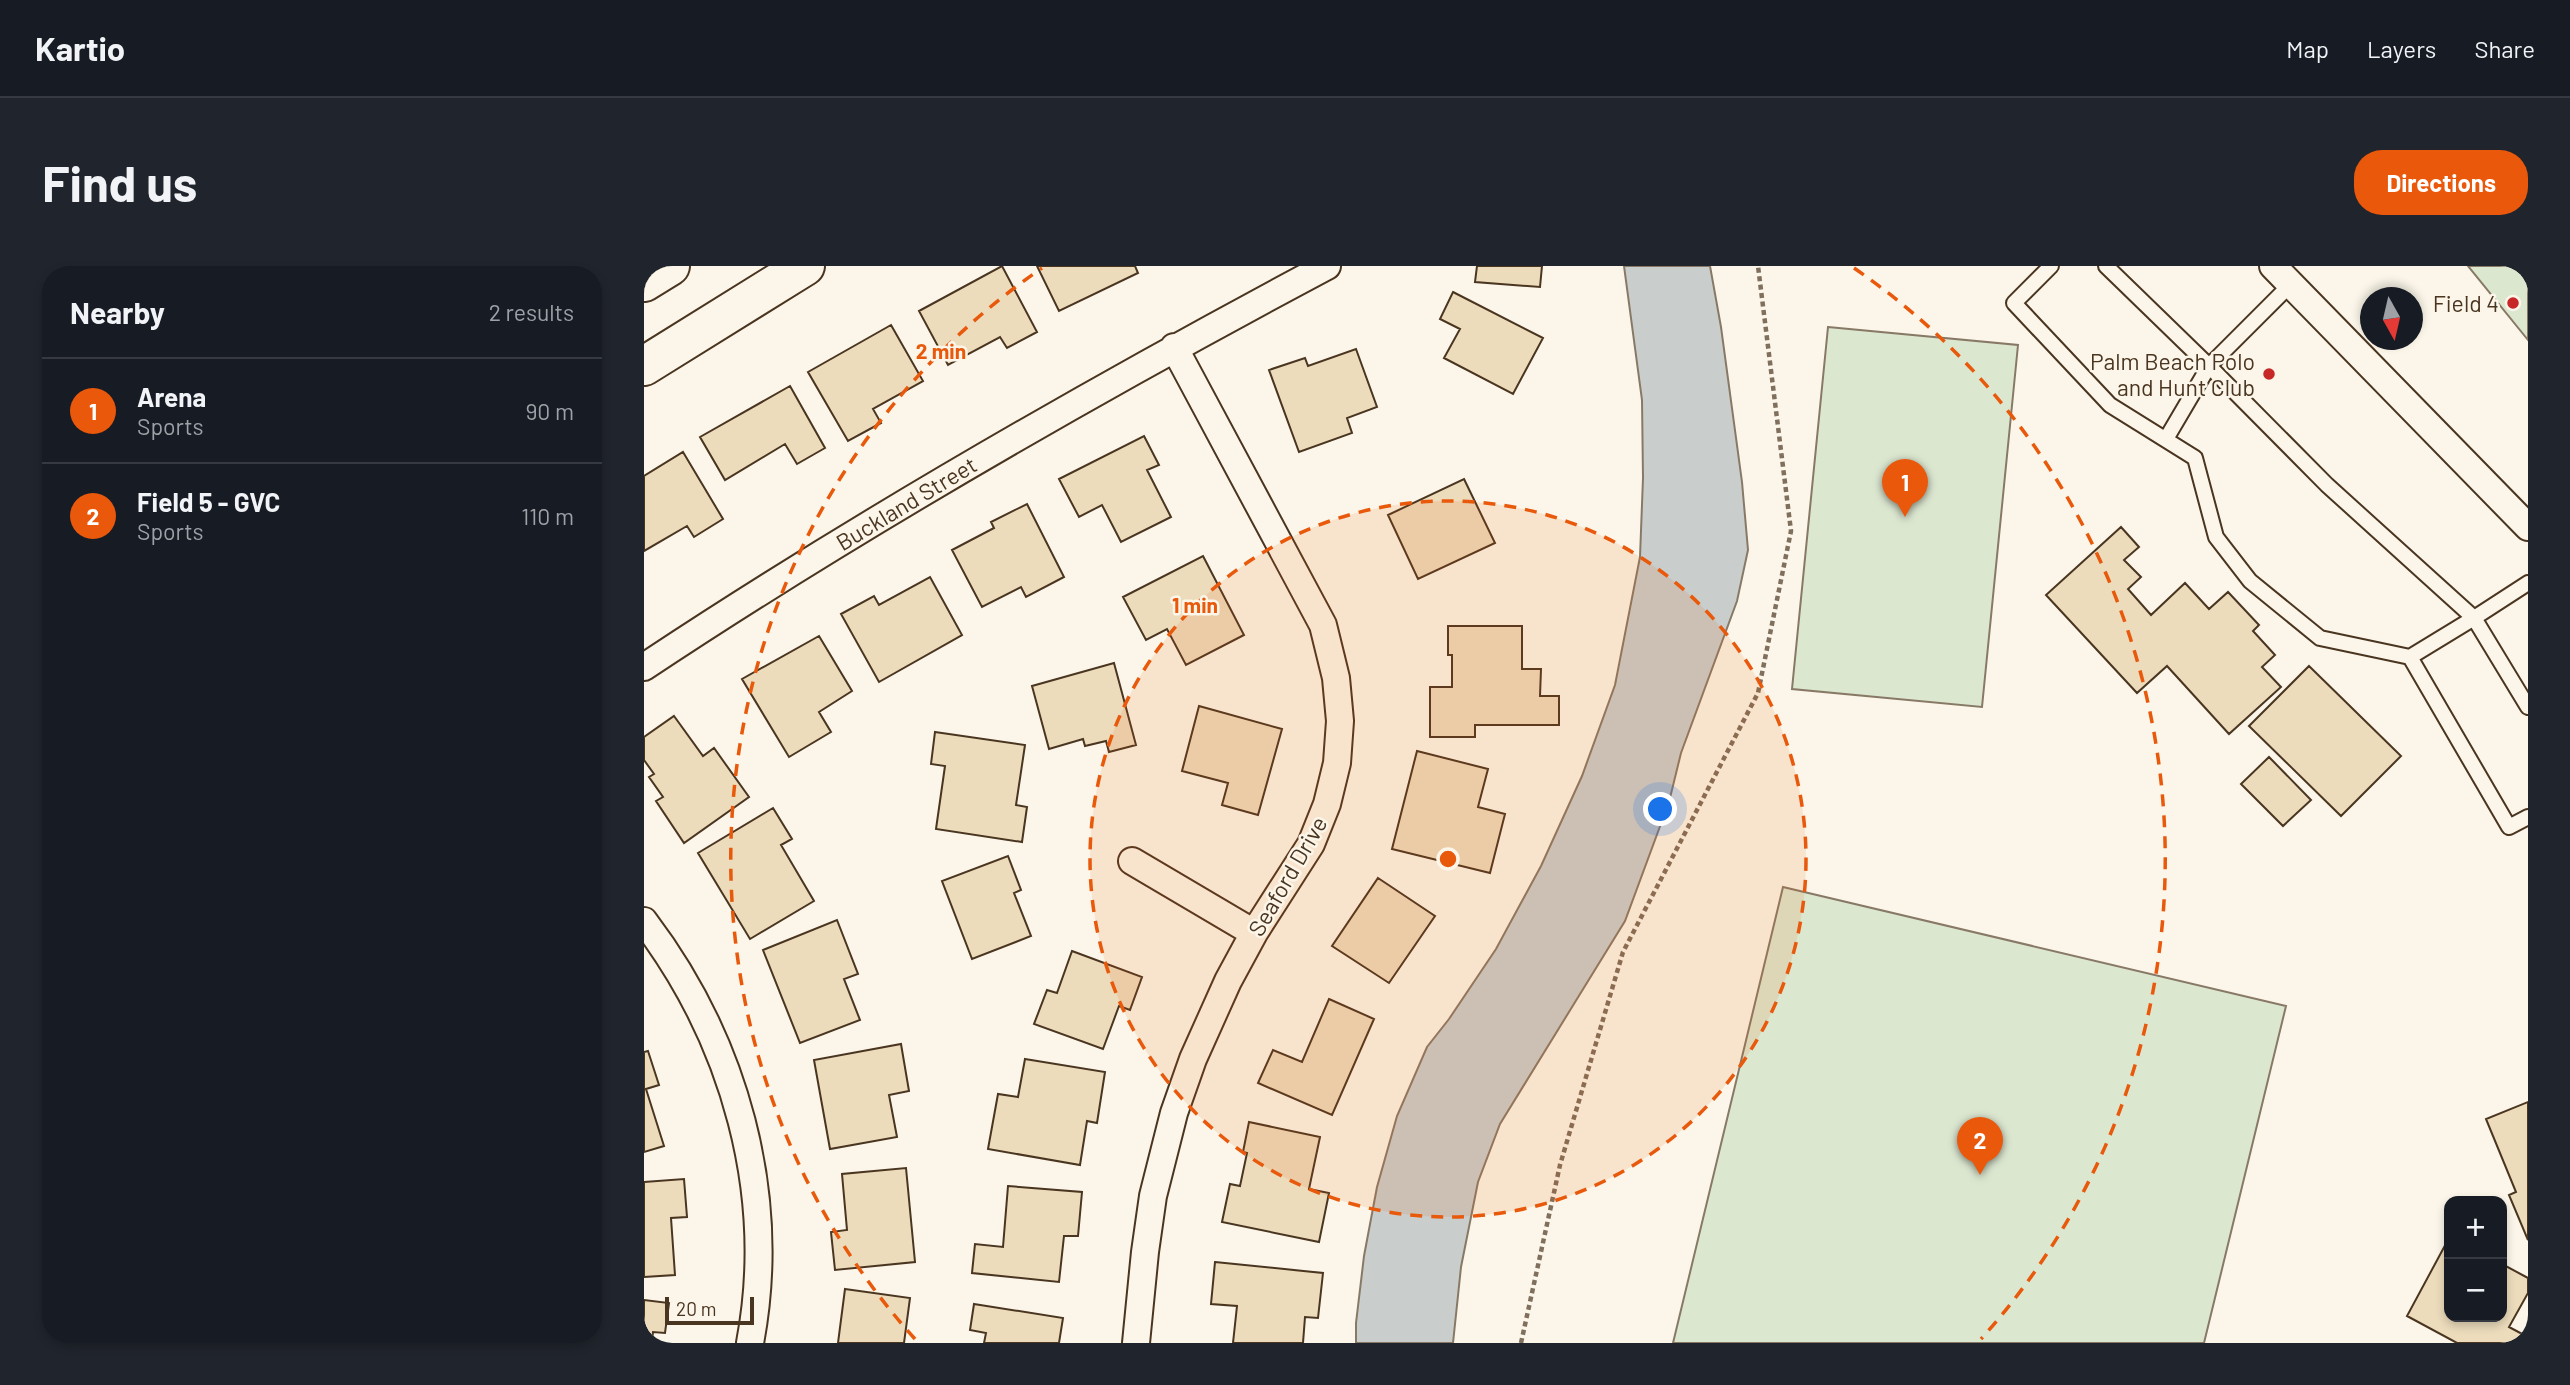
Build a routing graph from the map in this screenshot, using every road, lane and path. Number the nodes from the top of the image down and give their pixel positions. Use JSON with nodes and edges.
{"nodes":[{"id":1,"x":670,"y":266,"type":"edge"},
{"id":2,"x":805,"y":266,"type":"edge"},
{"id":3,"x":1327,"y":266,"type":"edge"},
{"id":4,"x":1758,"y":266,"type":"edge"},
{"id":5,"x":2051,"y":266,"type":"edge"},
{"id":6,"x":2106,"y":266,"type":"edge"},
{"id":7,"x":2282,"y":275,"type":"edge"},
{"id":8,"x":644,"y":282,"type":"edge"},
{"id":9,"x":1174,"y":347,"type":"junction"},
{"id":10,"x":644,"y":366,"type":"edge"},
{"id":11,"x":2209,"y":366,"type":"junction"},
{"id":12,"x":2166,"y":439,"type":"junction"},
{"id":13,"x":2528,"y":527,"type":"edge"},
{"id":14,"x":2528,"y":583,"type":"edge"},
{"id":15,"x":2474,"y":618,"type":"junction"},
{"id":16,"x":2410,"y":657,"type":"junction"},
{"id":17,"x":644,"y":667,"type":"edge"},
{"id":18,"x":2528,"y":707,"type":"edge"},
{"id":19,"x":2528,"y":817,"type":"edge"},
{"id":20,"x":1132,"y":861,"type":"dead end"},
{"id":21,"x":644,"y":922,"type":"edge"},
{"id":22,"x":1254,"y":933,"type":"junction"},
{"id":23,"x":750,"y":1343,"type":"edge"},
{"id":24,"x":1136,"y":1343,"type":"edge"},
{"id":25,"x":1521,"y":1343,"type":"edge"}],
"edges":[{"from":1,"to":8,"type":"street"},
{"from":2,"to":10,"type":"street"},
{"from":3,"to":9,"type":"street","name":"Buckland Street"},
{"from":4,"to":25,"type":"path"},
{"from":5,"to":12,"type":"lane"},
{"from":6,"to":11,"type":"lane"},
{"from":7,"to":11,"type":"lane"},
{"from":7,"to":13,"type":"street"},
{"from":9,"to":17,"type":"street","name":"Buckland Street"},
{"from":9,"to":22,"type":"street","name":"Seaford Drive"},
{"from":11,"to":12,"type":"lane"},
{"from":11,"to":15,"type":"lane"},
{"from":12,"to":16,"type":"lane"},
{"from":14,"to":15,"type":"lane"},
{"from":15,"to":16,"type":"lane"},
{"from":15,"to":18,"type":"lane"},
{"from":16,"to":19,"type":"lane"},
{"from":20,"to":22,"type":"street"},
{"from":21,"to":23,"type":"street"},
{"from":22,"to":24,"type":"street","name":"Seaford Drive"}]}
